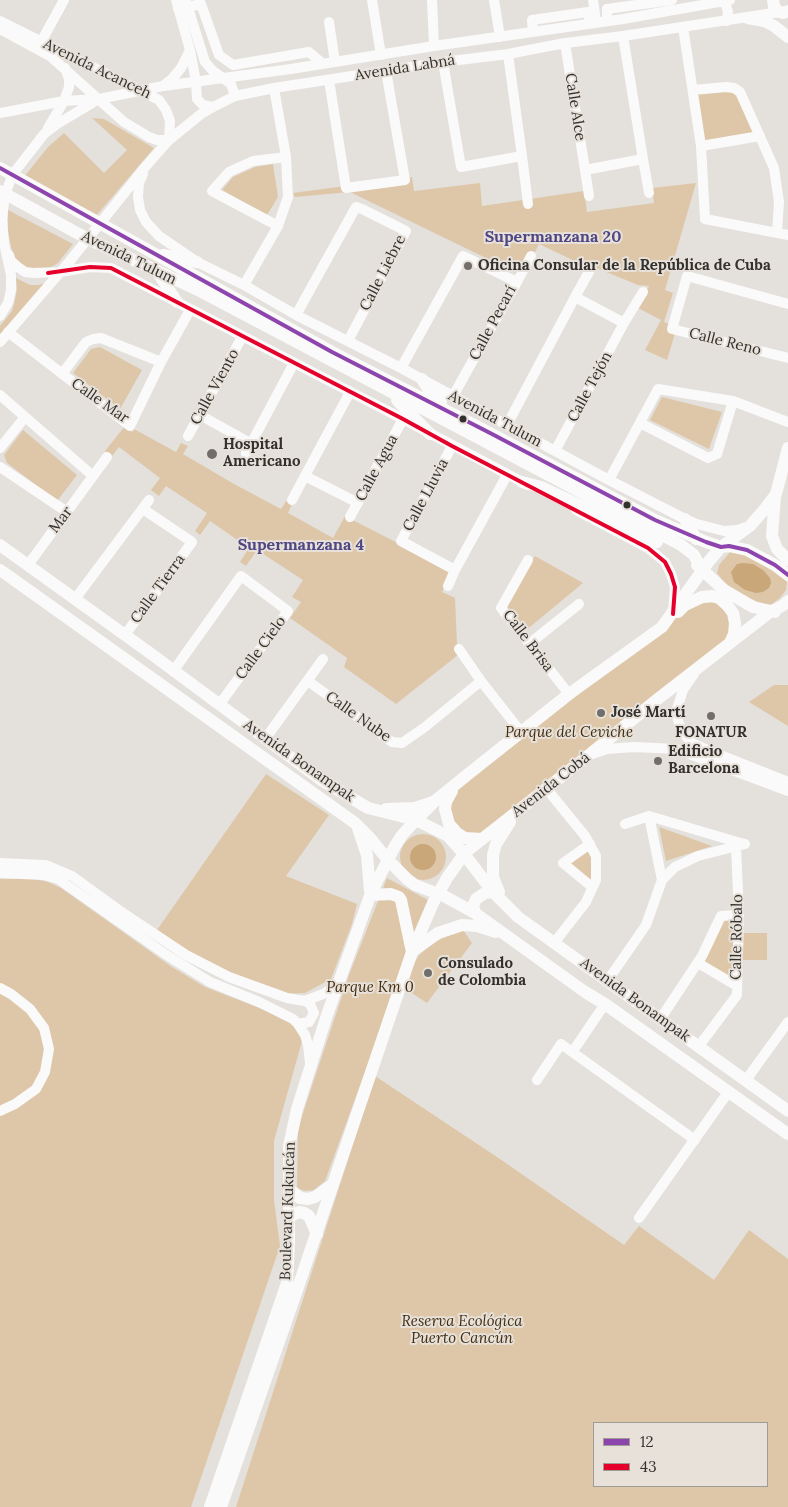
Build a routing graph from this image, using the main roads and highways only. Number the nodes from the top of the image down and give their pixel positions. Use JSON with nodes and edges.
{"nodes":[{"id":1,"x":773,"y":0,"type":"edge"},
{"id":2,"x":784,"y":12,"type":"edge"},
{"id":3,"x":748,"y":18,"type":"road end"},
{"id":4,"x":788,"y":31,"type":"edge"},
{"id":5,"x":788,"y":37,"type":"edge"},
{"id":6,"x":0,"y":168,"type":"edge"},
{"id":7,"x":3,"y":192,"type":"edge"},
{"id":8,"x":150,"y":252,"type":"junction"},
{"id":9,"x":198,"y":262,"type":"road end"},
{"id":10,"x":156,"y":270,"type":"junction"},
{"id":11,"x":177,"y":302,"type":"road end"},
{"id":12,"x":422,"y":379,"type":"road end"},
{"id":13,"x":389,"y":391,"type":"junction"},
{"id":14,"x":430,"y":434,"type":"road end"},
{"id":15,"x":492,"y":434,"type":"junction"},
{"id":16,"x":788,"y":448,"type":"edge"},
{"id":17,"x":522,"y":482,"type":"road end"},
{"id":18,"x":776,"y":494,"type":"junction"},
{"id":19,"x":685,"y":519,"type":"road end"},
{"id":20,"x":696,"y":538,"type":"junction"},
{"id":21,"x":0,"y":545,"type":"edge"},
{"id":22,"x":721,"y":547,"type":"junction"},
{"id":23,"x":788,"y":560,"type":"edge"},
{"id":24,"x":0,"y":570,"type":"edge"},
{"id":25,"x":702,"y":570,"type":"junction"},
{"id":26,"x":788,"y":575,"type":"edge"},
{"id":27,"x":788,"y":601,"type":"edge"},
{"id":28,"x":770,"y":612,"type":"junction"},
{"id":29,"x":788,"y":612,"type":"edge"},
{"id":30,"x":662,"y":627,"type":"junction"},
{"id":31,"x":729,"y":644,"type":"junction"},
{"id":32,"x":287,"y":756,"type":"junction"},
{"id":33,"x":279,"y":768,"type":"junction"},
{"id":34,"x":320,"y":778,"type":"junction"},
{"id":35,"x":461,"y":780,"type":"junction"},
{"id":36,"x":311,"y":790,"type":"junction"},
{"id":37,"x":435,"y":801,"type":"junction"},
{"id":38,"x":368,"y":808,"type":"junction"},
{"id":39,"x":517,"y":812,"type":"junction"},
{"id":40,"x":416,"y":820,"type":"junction"},
{"id":41,"x":355,"y":823,"type":"junction"},
{"id":42,"x":432,"y":828,"type":"junction"},
{"id":43,"x":402,"y":835,"type":"junction"},
{"id":44,"x":482,"y":839,"type":"junction"},
{"id":45,"x":454,"y":842,"type":"junction"},
{"id":46,"x":395,"y":846,"type":"junction"},
{"id":47,"x":464,"y":854,"type":"junction"},
{"id":48,"x":388,"y":860,"type":"junction"},
{"id":49,"x":454,"y":867,"type":"junction"},
{"id":50,"x":400,"y":872,"type":"junction"},
{"id":51,"x":446,"y":878,"type":"junction"},
{"id":52,"x":421,"y":887,"type":"junction"},
{"id":53,"x":493,"y":892,"type":"junction"},
{"id":54,"x":438,"y":894,"type":"junction"},
{"id":55,"x":370,"y":897,"type":"junction"},
{"id":56,"x":503,"y":903,"type":"junction"},
{"id":57,"x":475,"y":913,"type":"junction"},
{"id":58,"x":505,"y":935,"type":"junction"},
{"id":59,"x":412,"y":952,"type":"junction"},
{"id":60,"x":788,"y":1111,"type":"edge"},
{"id":61,"x":788,"y":1134,"type":"edge"},
{"id":62,"x":333,"y":1184,"type":"junction"},
{"id":63,"x":289,"y":1189,"type":"junction"},
{"id":64,"x":289,"y":1217,"type":"junction"},
{"id":65,"x":317,"y":1234,"type":"junction"},
{"id":66,"x":210,"y":1507,"type":"edge"},
{"id":67,"x":221,"y":1507,"type":"edge"}],
"edges":[{"from":1,"to":2,"type":"main road"},
{"from":2,"to":4,"type":"main road"},
{"from":3,"to":5,"type":"main road"},
{"from":6,"to":8,"type":"main road","name":"Avenida Tulum"},
{"from":7,"to":10,"type":"main road","name":"Avenida Tulum"},
{"from":8,"to":9,"type":"main road"},
{"from":8,"to":15,"type":"main road","name":"Avenida Tulum"},
{"from":10,"to":11,"type":"main road"},
{"from":10,"to":13,"type":"main road","name":"Avenida Tulum"},
{"from":12,"to":15,"type":"main road"},
{"from":13,"to":14,"type":"main road"},
{"from":13,"to":25,"type":"main road","name":"Avenida Tulum"},
{"from":15,"to":20,"type":"main road","name":"Avenida Tulum"},
{"from":16,"to":18,"type":"main road"},
{"from":17,"to":25,"type":"main road"},
{"from":18,"to":22,"type":"main road"},
{"from":18,"to":23,"type":"main road"},
{"from":19,"to":20,"type":"main road"},
{"from":20,"to":22,"type":"main road","name":"Avenida Tulum"},
{"from":21,"to":32,"type":"main road","name":"Avenida Bonampak"},
{"from":22,"to":25,"type":"main road"},
{"from":22,"to":26,"type":"main road","name":"Avenida Tulum"},
{"from":24,"to":33,"type":"main road","name":"Avenida Bonampak"},
{"from":25,"to":28,"type":"main road"},
{"from":25,"to":30,"type":"main road"},
{"from":27,"to":28,"type":"main road","name":"Avenida Cobá"},
{"from":28,"to":29,"type":"main road"},
{"from":28,"to":31,"type":"main road","name":"Avenida Cobá"},
{"from":30,"to":31,"type":"main road"},
{"from":30,"to":35,"type":"main road"},
{"from":31,"to":39,"type":"main road","name":"Avenida Cobá"},
{"from":32,"to":33,"type":"main road"},
{"from":32,"to":34,"type":"main road","name":"Avenida Bonampak"},
{"from":33,"to":36,"type":"main road","name":"Avenida Bonampak"},
{"from":34,"to":36,"type":"main road"},
{"from":34,"to":38,"type":"main road","name":"Avenida Bonampak"},
{"from":35,"to":37,"type":"main road"},
{"from":35,"to":44,"type":"main road"},
{"from":36,"to":41,"type":"main road","name":"Avenida Bonampak"},
{"from":37,"to":38,"type":"main road"},
{"from":37,"to":40,"type":"main road"},
{"from":38,"to":40,"type":"main road","name":"Avenida Bonampak"},
{"from":39,"to":44,"type":"main road","name":"Avenida Cobá"},
{"from":39,"to":56,"type":"main road"},
{"from":40,"to":42,"type":"main road","name":"Avenida Bonampak"},
{"from":40,"to":43,"type":"main road"},
{"from":41,"to":48,"type":"main road","name":"Avenida Bonampak"},
{"from":41,"to":55,"type":"main road"},
{"from":42,"to":43,"type":"main road"},
{"from":42,"to":45,"type":"main road","name":"Avenida Bonampak"},
{"from":43,"to":46,"type":"main road"},
{"from":44,"to":47,"type":"main road","name":"Avenida Cobá"},
{"from":45,"to":47,"type":"main road","name":"Avenida Bonampak"},
{"from":45,"to":49,"type":"main road"},
{"from":46,"to":48,"type":"main road","name":"Boulevard Kukulcán"},
{"from":46,"to":50,"type":"main road"},
{"from":47,"to":49,"type":"main road","name":"Avenida Cobá"},
{"from":47,"to":53,"type":"main road","name":"Avenida Bonampak"},
{"from":48,"to":50,"type":"main road","name":"Avenida Bonampak"},
{"from":48,"to":55,"type":"main road","name":"Boulevard Kukulcán"},
{"from":49,"to":51,"type":"main road","name":"Avenida Cobá"},
{"from":50,"to":52,"type":"main road","name":"Avenida Bonampak"},
{"from":51,"to":52,"type":"main road"},
{"from":51,"to":54,"type":"main road","name":"Avenida Cobá"},
{"from":52,"to":54,"type":"main road","name":"Avenida Bonampak"},
{"from":53,"to":56,"type":"main road","name":"Avenida Bonampak"},
{"from":53,"to":57,"type":"main road"},
{"from":54,"to":57,"type":"main road","name":"Avenida Bonampak"},
{"from":54,"to":59,"type":"main road","name":"Boulevard Kukulcán"},
{"from":55,"to":59,"type":"main road"},
{"from":55,"to":63,"type":"main road","name":"Boulevard Kukulcán"},
{"from":56,"to":60,"type":"main road","name":"Avenida Bonampak"},
{"from":57,"to":58,"type":"main road","name":"Avenida Bonampak"},
{"from":58,"to":59,"type":"main road"},
{"from":58,"to":61,"type":"main road","name":"Avenida Bonampak"},
{"from":59,"to":62,"type":"main road","name":"Boulevard Kukulcán"},
{"from":62,"to":63,"type":"main road"},
{"from":62,"to":65,"type":"main road","name":"Boulevard Kukulcán"},
{"from":63,"to":64,"type":"main road","name":"Boulevard Kukulcán"},
{"from":64,"to":65,"type":"main road"},
{"from":64,"to":66,"type":"main road","name":"Boulevard Kukulcán"},
{"from":65,"to":67,"type":"main road","name":"Boulevard Kukulcán"}]}
